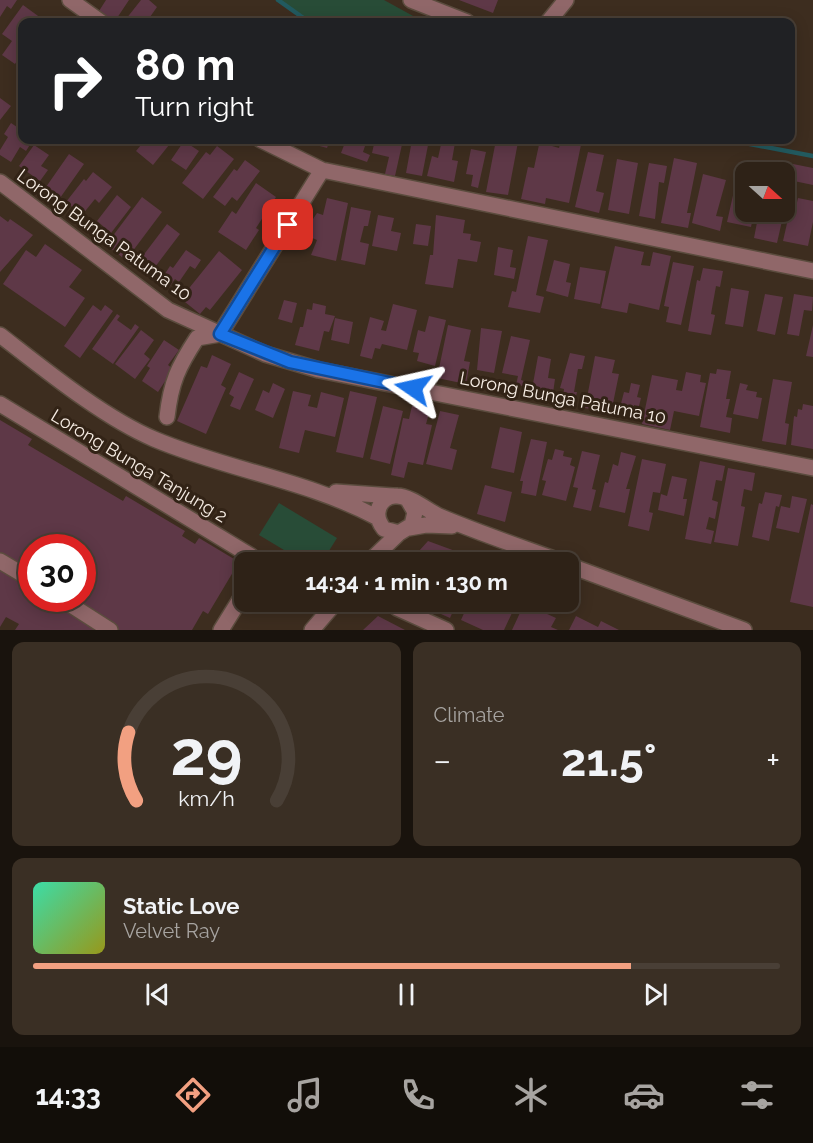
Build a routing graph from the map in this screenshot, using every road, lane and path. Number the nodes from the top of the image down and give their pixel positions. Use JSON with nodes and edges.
{"nodes":[{"id":1,"x":70,"y":0,"type":"edge"},
{"id":2,"x":411,"y":0,"type":"edge"},
{"id":3,"x":566,"y":0,"type":"edge"},
{"id":4,"x":95,"y":18,"type":"edge"},
{"id":5,"x":456,"y":18,"type":"edge"},
{"id":6,"x":551,"y":18,"type":"edge"},
{"id":7,"x":269,"y":144,"type":"edge"},
{"id":8,"x":322,"y":170,"type":"junction"},
{"id":9,"x":0,"y":183,"type":"edge"},
{"id":10,"x":813,"y":271,"type":"edge"},
{"id":11,"x":220,"y":334,"type":"junction"},
{"id":12,"x":0,"y":335,"type":"edge"},
{"id":13,"x":0,"y":404,"type":"edge"},
{"id":14,"x":167,"y":417,"type":"dead end"},
{"id":15,"x":813,"y":468,"type":"edge"},
{"id":16,"x":306,"y":486,"type":"junction"},
{"id":17,"x":401,"y":498,"type":"junction"},
{"id":18,"x":379,"y":521,"type":"junction"},
{"id":19,"x":404,"y":531,"type":"junction"},
{"id":20,"x":478,"y":532,"type":"junction"},
{"id":21,"x":244,"y":552,"type":"edge"},
{"id":22,"x":371,"y":552,"type":"edge"},
{"id":23,"x":380,"y":552,"type":"edge"},
{"id":24,"x":534,"y":552,"type":"edge"},
{"id":25,"x":0,"y":561,"type":"edge"},
{"id":26,"x":579,"y":570,"type":"edge"},
{"id":27,"x":18,"y":572,"type":"edge"},
{"id":28,"x":234,"y":609,"type":"edge"},
{"id":29,"x":82,"y":612,"type":"edge"},
{"id":30,"x":327,"y":612,"type":"edge"},
{"id":31,"x":406,"y":612,"type":"edge"},
{"id":32,"x":703,"y":623,"type":"edge"},
{"id":33,"x":110,"y":630,"type":"edge"},
{"id":34,"x":221,"y":630,"type":"edge"},
{"id":35,"x":312,"y":630,"type":"edge"},
{"id":36,"x":446,"y":630,"type":"edge"},
{"id":37,"x":744,"y":630,"type":"edge"}],
"edges":[{"from":1,"to":4,"type":"street"},
{"from":2,"to":5,"type":"street"},
{"from":3,"to":6,"type":"street"},
{"from":7,"to":8,"type":"street"},
{"from":8,"to":10,"type":"street"},
{"from":8,"to":11,"type":"street"},
{"from":9,"to":11,"type":"street","name":"Lorong Bunga Patuma 10"},
{"from":11,"to":14,"type":"street"},
{"from":11,"to":15,"type":"street","name":"Lorong Bunga Patuma 10"},
{"from":12,"to":16,"type":"street"},
{"from":13,"to":21,"type":"street","name":"Lorong Bunga Tanjung 2"},
{"from":16,"to":17,"type":"street"},
{"from":16,"to":18,"type":"street"},
{"from":17,"to":18,"type":"street"},
{"from":17,"to":19,"type":"street"},
{"from":17,"to":20,"type":"street"},
{"from":18,"to":19,"type":"street"},
{"from":18,"to":22,"type":"street"},
{"from":19,"to":20,"type":"street"},
{"from":19,"to":23,"type":"street"},
{"from":20,"to":24,"type":"street"},
{"from":25,"to":27,"type":"street"},
{"from":26,"to":32,"type":"street"},
{"from":28,"to":34,"type":"street"},
{"from":29,"to":33,"type":"street"},
{"from":30,"to":35,"type":"street"},
{"from":31,"to":36,"type":"street"},
{"from":32,"to":37,"type":"street"}]}
